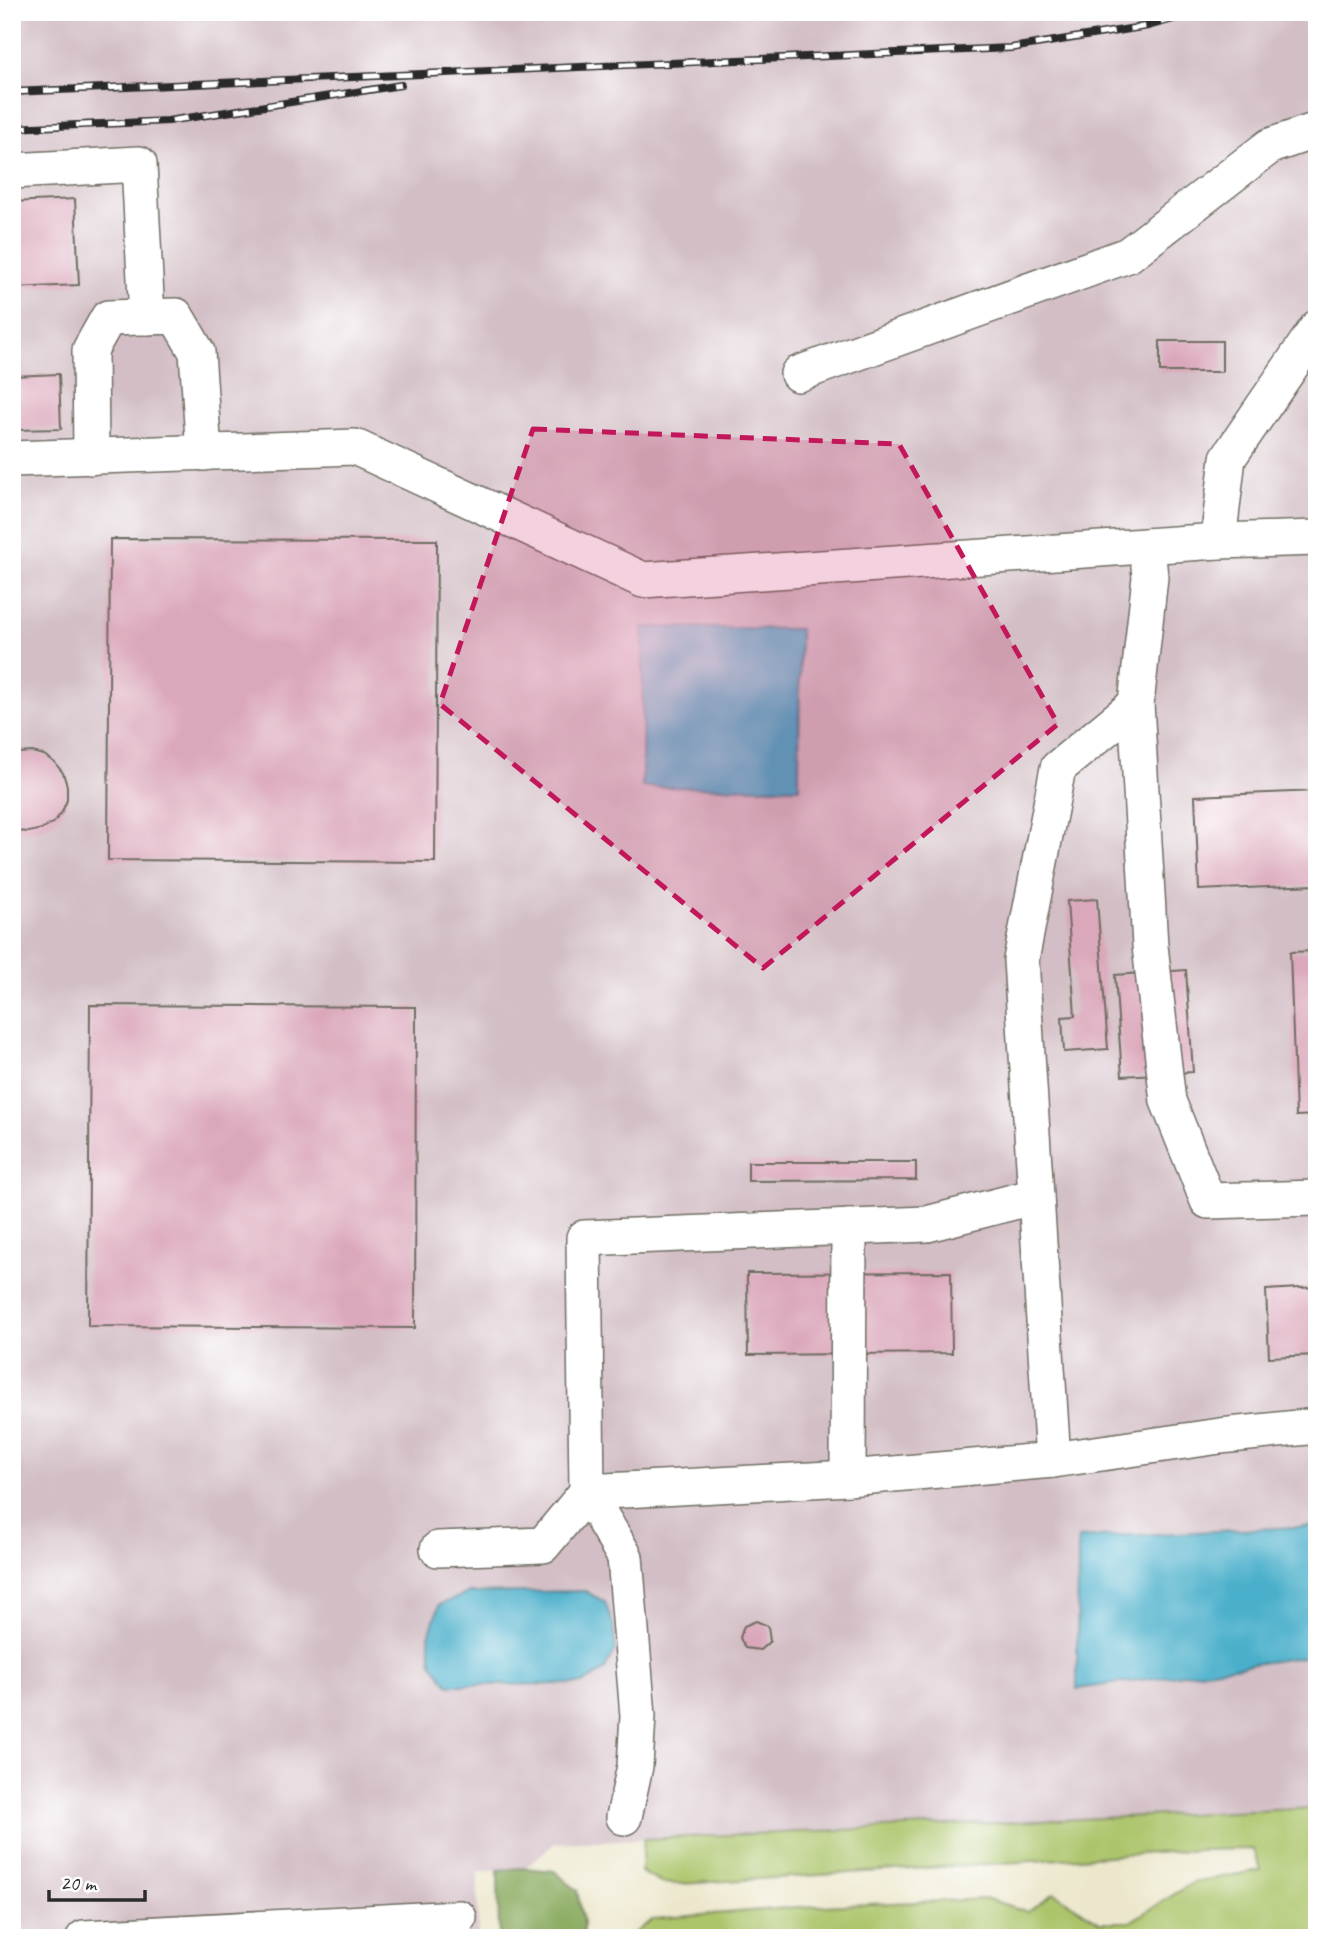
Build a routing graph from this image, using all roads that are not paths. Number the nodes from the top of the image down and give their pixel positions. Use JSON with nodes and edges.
{"nodes":[{"id":1,"x":1317,"y":130,"type":"edge"},
{"id":2,"x":12,"y":171,"type":"edge"},
{"id":3,"x":147,"y":317,"type":"junction"},
{"id":4,"x":1317,"y":328,"type":"edge"},
{"id":5,"x":798,"y":374,"type":"dead end"},
{"id":6,"x":204,"y":453,"type":"junction"},
{"id":7,"x":91,"y":457,"type":"junction"},
{"id":8,"x":12,"y":459,"type":"edge"},
{"id":9,"x":1317,"y":538,"type":"edge"},
{"id":10,"x":1219,"y":541,"type":"junction"},
{"id":11,"x":1147,"y":546,"type":"junction"},
{"id":12,"x":1136,"y":704,"type":"junction"},
{"id":13,"x":1036,"y":1196,"type":"junction"},
{"id":14,"x":1317,"y":1198,"type":"edge"},
{"id":15,"x":849,"y":1227,"type":"junction"},
{"id":16,"x":1317,"y":1426,"type":"edge"},
{"id":17,"x":1053,"y":1460,"type":"junction"},
{"id":18,"x":848,"y":1478,"type":"junction"},
{"id":19,"x":587,"y":1492,"type":"junction"},
{"id":20,"x":438,"y":1549,"type":"dead end"},
{"id":21,"x":624,"y":1816,"type":"dead end"},
{"id":22,"x":459,"y":1918,"type":"dead end"},
{"id":23,"x":330,"y":1931,"type":"edge"},
{"id":24,"x":84,"y":1938,"type":"edge"}],
"edges":[{"from":1,"to":5,"type":"lane"},
{"from":2,"to":3,"type":"lane"},
{"from":3,"to":6,"type":"lane"},
{"from":3,"to":7,"type":"lane"},
{"from":4,"to":10,"type":"lane"},
{"from":6,"to":7,"type":"lane"},
{"from":6,"to":11,"type":"lane"},
{"from":7,"to":8,"type":"lane"},
{"from":9,"to":10,"type":"lane"},
{"from":10,"to":11,"type":"lane"},
{"from":11,"to":12,"type":"lane"},
{"from":12,"to":13,"type":"lane"},
{"from":12,"to":14,"type":"lane"},
{"from":13,"to":15,"type":"lane"},
{"from":13,"to":17,"type":"lane"},
{"from":15,"to":18,"type":"lane"},
{"from":15,"to":19,"type":"lane"},
{"from":16,"to":17,"type":"lane"},
{"from":17,"to":18,"type":"lane"},
{"from":18,"to":19,"type":"lane"},
{"from":19,"to":20,"type":"lane"},
{"from":19,"to":21,"type":"lane"},
{"from":22,"to":23,"type":"lane"},
{"from":23,"to":24,"type":"lane"}]}
